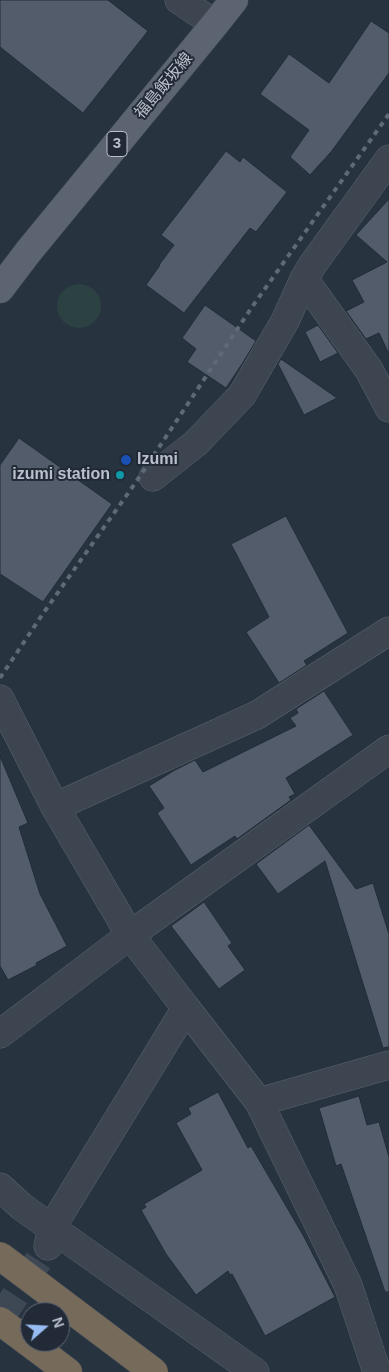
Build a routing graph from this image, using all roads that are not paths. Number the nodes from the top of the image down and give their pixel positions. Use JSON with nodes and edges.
{"nodes":[{"id":1,"x":179,"y":0,"type":"edge"},
{"id":2,"x":234,"y":0,"type":"edge"},
{"id":3,"x":215,"y":24,"type":"junction"},
{"id":4,"x":389,"y":159,"type":"edge"},
{"id":5,"x":304,"y":279,"type":"junction"},
{"id":6,"x":0,"y":288,"type":"edge"},
{"id":7,"x":389,"y":408,"type":"edge"},
{"id":8,"x":153,"y":477,"type":"dead end"},
{"id":9,"x":389,"y":630,"type":"edge"},
{"id":10,"x":0,"y":699,"type":"edge"},
{"id":11,"x":389,"y":748,"type":"edge"},
{"id":12,"x":55,"y":807,"type":"junction"},
{"id":13,"x":130,"y":935,"type":"junction"},
{"id":14,"x":186,"y":1008,"type":"junction"},
{"id":15,"x":0,"y":1034,"type":"edge"},
{"id":16,"x":389,"y":1065,"type":"edge"},
{"id":17,"x":259,"y":1102,"type":"junction"},
{"id":18,"x":0,"y":1187,"type":"edge"},
{"id":19,"x":50,"y":1237,"type":"junction"},
{"id":20,"x":0,"y":1256,"type":"edge"},
{"id":21,"x":0,"y":1321,"type":"edge"},
{"id":22,"x":68,"y":1372,"type":"edge"},
{"id":23,"x":154,"y":1372,"type":"edge"},
{"id":24,"x":256,"y":1372,"type":"edge"},
{"id":25,"x":377,"y":1372,"type":"edge"}],
"edges":[{"from":1,"to":3,"type":"street"},
{"from":2,"to":3,"type":"main road","name":"福島飯坂線","number":"3"},
{"from":3,"to":6,"type":"main road","name":"福島飯坂線","number":"3"},
{"from":4,"to":5,"type":"street"},
{"from":5,"to":7,"type":"street"},
{"from":5,"to":8,"type":"street"},
{"from":9,"to":12,"type":"street"},
{"from":10,"to":12,"type":"street"},
{"from":11,"to":13,"type":"street"},
{"from":12,"to":13,"type":"street"},
{"from":13,"to":14,"type":"street"},
{"from":13,"to":15,"type":"street"},
{"from":14,"to":17,"type":"street"},
{"from":14,"to":19,"type":"street"},
{"from":16,"to":17,"type":"street"},
{"from":17,"to":25,"type":"street"},
{"from":18,"to":19,"type":"street"},
{"from":19,"to":24,"type":"street"},
{"from":20,"to":23,"type":"highway","bridge":true},
{"from":21,"to":22,"type":"highway"}]}
